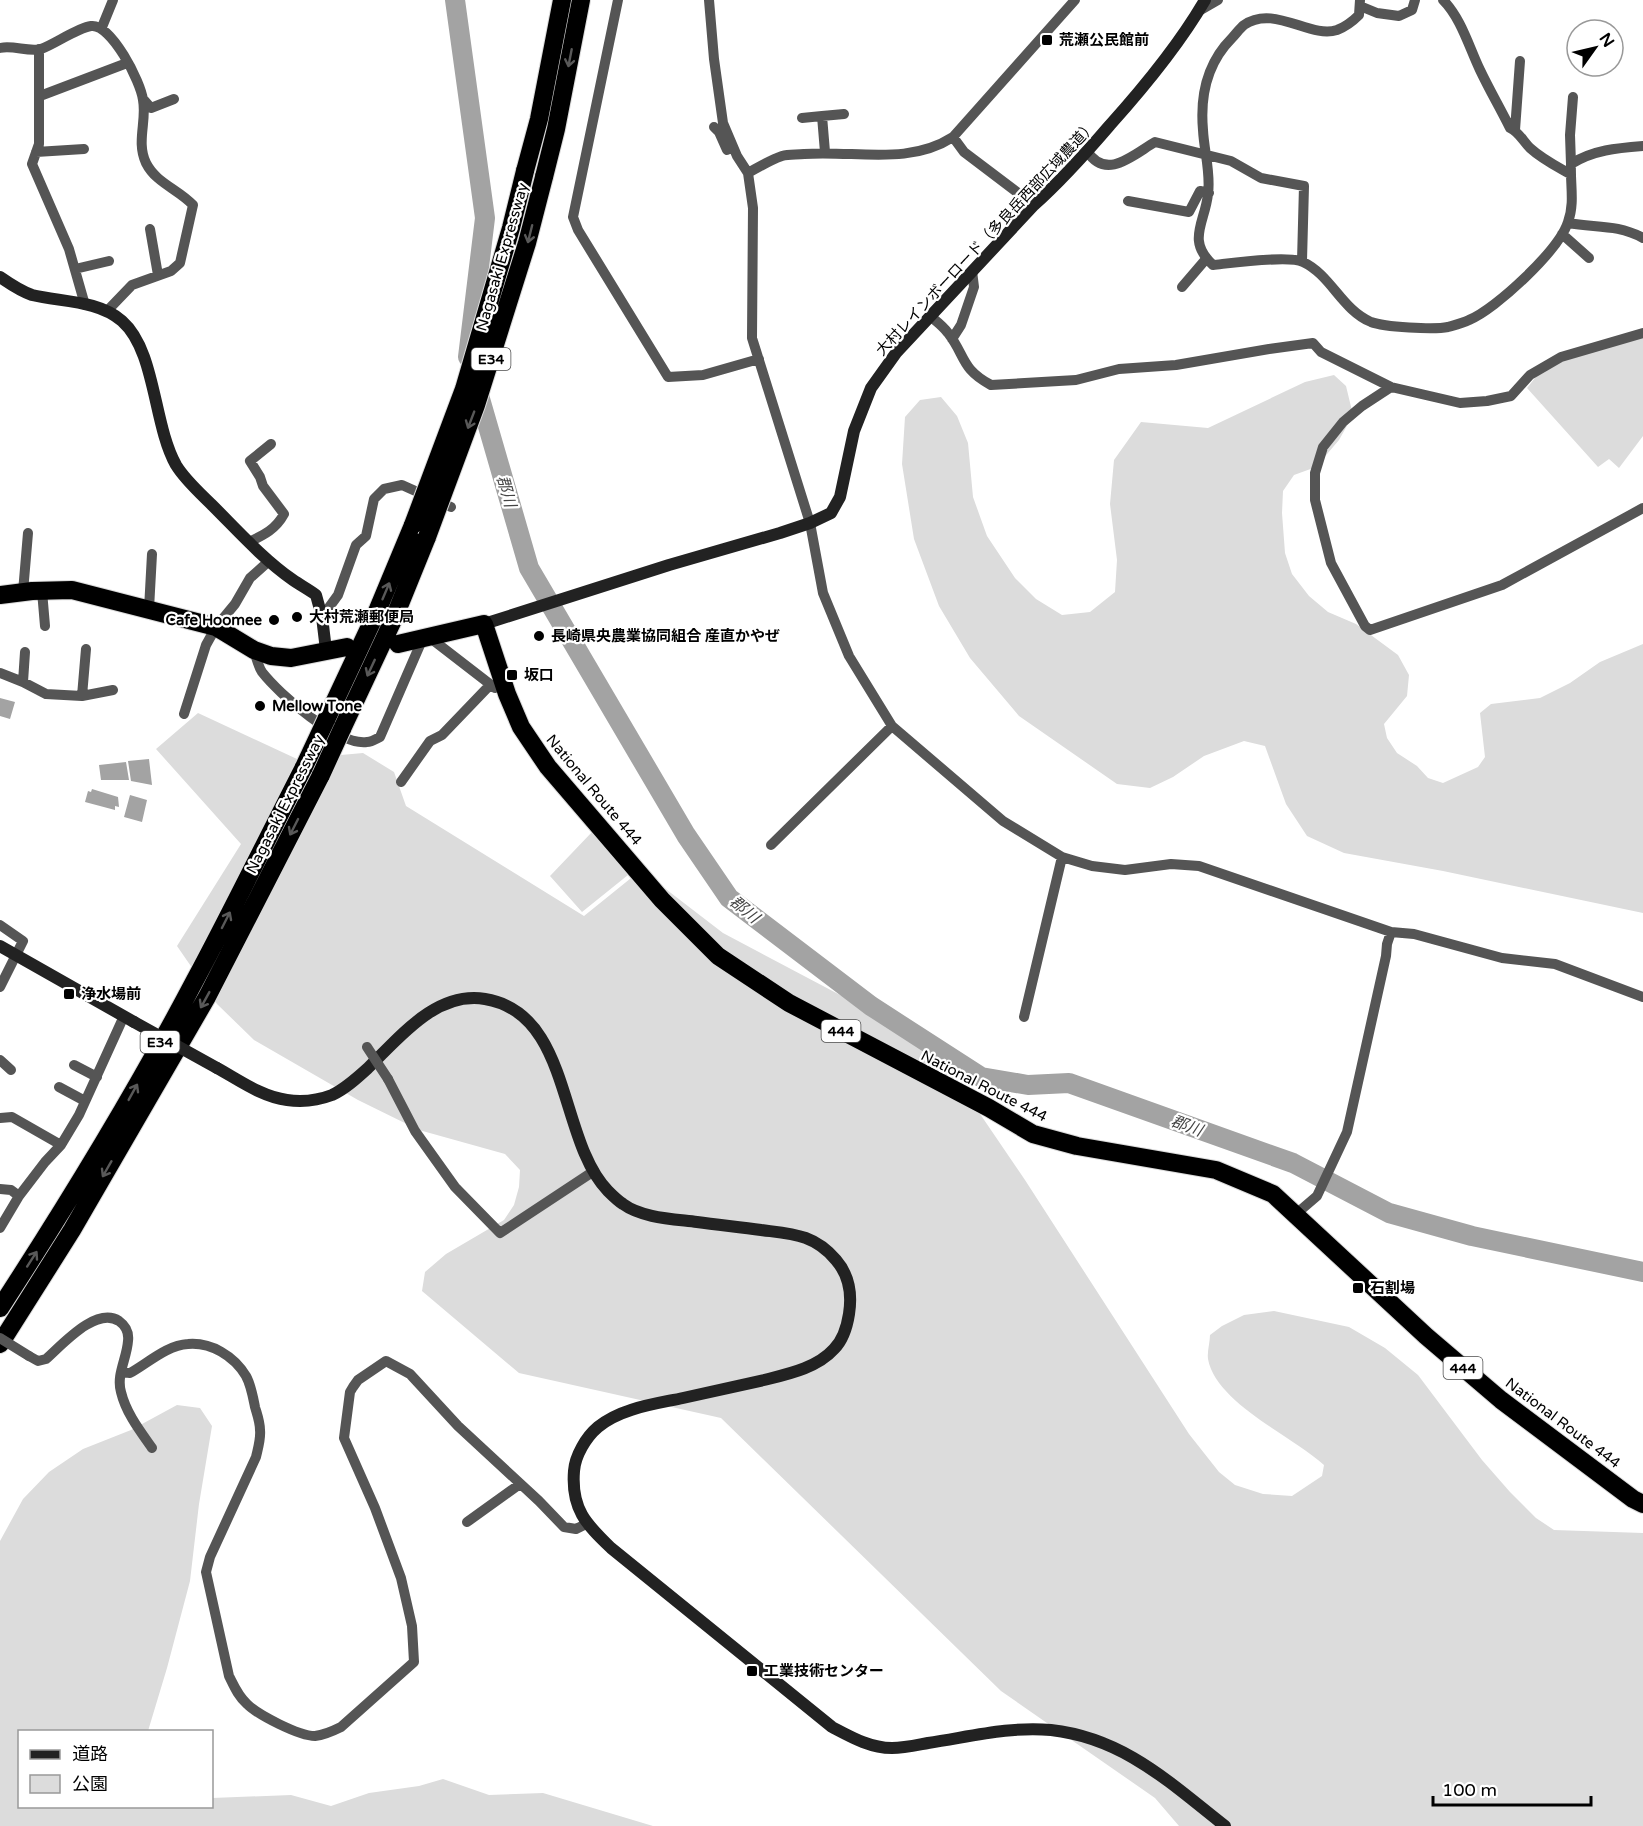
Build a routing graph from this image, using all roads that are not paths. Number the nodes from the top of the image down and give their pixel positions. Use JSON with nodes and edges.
{"nodes":[{"id":1,"x":113,"y":0,"type":"edge"},
{"id":2,"x":562,"y":0,"type":"edge"},
{"id":3,"x":580,"y":0,"type":"edge"},
{"id":4,"x":618,"y":0,"type":"edge"},
{"id":5,"x":709,"y":0,"type":"edge"},
{"id":6,"x":1075,"y":0,"type":"edge"},
{"id":7,"x":1218,"y":0,"type":"edge"},
{"id":8,"x":1415,"y":0,"type":"edge"},
{"id":9,"x":1443,"y":0,"type":"edge"},
{"id":10,"x":1360,"y":3,"type":"edge"},
{"id":11,"x":1202,"y":6,"type":"edge"},
{"id":12,"x":102,"y":27,"type":"junction"},
{"id":13,"x":0,"y":48,"type":"edge"},
{"id":14,"x":39,"y":49,"type":"junction"},
{"id":15,"x":1520,"y":61,"type":"dead end"},
{"id":16,"x":127,"y":63,"type":"junction"},
{"id":17,"x":40,"y":96,"type":"junction"},
{"id":18,"x":1573,"y":96,"type":"dead end"},
{"id":19,"x":174,"y":99,"type":"dead end"},
{"id":20,"x":144,"y":100,"type":"junction"},
{"id":21,"x":844,"y":114,"type":"dead end"},
{"id":22,"x":822,"y":116,"type":"junction"},
{"id":23,"x":802,"y":118,"type":"dead end"},
{"id":24,"x":714,"y":128,"type":"dead end"},
{"id":25,"x":1515,"y":130,"type":"junction"},
{"id":26,"x":952,"y":136,"type":"junction"},
{"id":27,"x":1643,"y":146,"type":"edge"},
{"id":28,"x":84,"y":149,"type":"dead end"},
{"id":29,"x":735,"y":150,"type":"junction"},
{"id":30,"x":1087,"y":151,"type":"junction"},
{"id":31,"x":36,"y":152,"type":"junction"},
{"id":32,"x":825,"y":153,"type":"junction"},
{"id":33,"x":1207,"y":154,"type":"junction"},
{"id":34,"x":1571,"y":169,"type":"junction"},
{"id":35,"x":748,"y":173,"type":"junction"},
{"id":36,"x":1209,"y":193,"type":"junction"},
{"id":37,"x":1128,"y":201,"type":"dead end"},
{"id":38,"x":1035,"y":205,"type":"junction"},
{"id":39,"x":1568,"y":223,"type":"junction"},
{"id":40,"x":150,"y":229,"type":"dead end"},
{"id":41,"x":1562,"y":234,"type":"junction"},
{"id":42,"x":1643,"y":238,"type":"edge"},
{"id":43,"x":1206,"y":258,"type":"junction"},
{"id":44,"x":1589,"y":258,"type":"dead end"},
{"id":45,"x":109,"y":261,"type":"dead end"},
{"id":46,"x":1302,"y":261,"type":"junction"},
{"id":47,"x":75,"y":269,"type":"junction"},
{"id":48,"x":972,"y":272,"type":"junction"},
{"id":49,"x":158,"y":276,"type":"junction"},
{"id":50,"x":0,"y":277,"type":"edge"},
{"id":51,"x":1182,"y":287,"type":"dead end"},
{"id":52,"x":85,"y":305,"type":"junction"},
{"id":53,"x":107,"y":311,"type":"junction"},
{"id":54,"x":930,"y":316,"type":"junction"},
{"id":55,"x":1643,"y":333,"type":"edge"},
{"id":56,"x":952,"y":339,"type":"junction"},
{"id":57,"x":759,"y":359,"type":"junction"},
{"id":58,"x":1391,"y":387,"type":"junction"},
{"id":59,"x":271,"y":444,"type":"dead end"},
{"id":60,"x":451,"y":507,"type":"dead end"},
{"id":61,"x":1643,"y":508,"type":"edge"},
{"id":62,"x":810,"y":524,"type":"junction"},
{"id":63,"x":420,"y":531,"type":"junction"},
{"id":64,"x":28,"y":533,"type":"dead end"},
{"id":65,"x":249,"y":542,"type":"junction"},
{"id":66,"x":152,"y":554,"type":"dead end"},
{"id":67,"x":268,"y":561,"type":"junction"},
{"id":68,"x":42,"y":591,"type":"junction"},
{"id":69,"x":23,"y":592,"type":"junction"},
{"id":70,"x":0,"y":595,"type":"edge"},
{"id":71,"x":149,"y":609,"type":"junction"},
{"id":72,"x":322,"y":617,"type":"junction"},
{"id":73,"x":484,"y":624,"type":"junction"},
{"id":74,"x":45,"y":626,"type":"dead end"},
{"id":75,"x":216,"y":627,"type":"junction"},
{"id":76,"x":426,"y":638,"type":"junction"},
{"id":77,"x":398,"y":644,"type":"dead end"},
{"id":78,"x":348,"y":647,"type":"dead end"},
{"id":79,"x":86,"y":649,"type":"dead end"},
{"id":80,"x":254,"y":650,"type":"junction"},
{"id":81,"x":326,"y":650,"type":"junction"},
{"id":82,"x":26,"y":652,"type":"dead end"},
{"id":83,"x":0,"y":673,"type":"edge"},
{"id":84,"x":23,"y":682,"type":"junction"},
{"id":85,"x":490,"y":685,"type":"junction"},
{"id":86,"x":113,"y":690,"type":"dead end"},
{"id":87,"x":82,"y":696,"type":"junction"},
{"id":88,"x":509,"y":700,"type":"junction"},
{"id":89,"x":184,"y":714,"type":"dead end"},
{"id":90,"x":334,"y":725,"type":"junction"},
{"id":91,"x":892,"y":726,"type":"junction"},
{"id":92,"x":401,"y":782,"type":"dead end"},
{"id":93,"x":771,"y":845,"type":"dead end"},
{"id":94,"x":1062,"y":857,"type":"junction"},
{"id":95,"x":0,"y":925,"type":"edge"},
{"id":96,"x":1391,"y":932,"type":"junction"},
{"id":97,"x":0,"y":946,"type":"edge"},
{"id":98,"x":17,"y":956,"type":"junction"},
{"id":99,"x":0,"y":987,"type":"edge"},
{"id":100,"x":1643,"y":998,"type":"edge"},
{"id":101,"x":1024,"y":1017,"type":"dead end"},
{"id":102,"x":129,"y":1019,"type":"junction"},
{"id":103,"x":367,"y":1047,"type":"dead end"},
{"id":104,"x":0,"y":1060,"type":"edge"},
{"id":105,"x":74,"y":1065,"type":"dead end"},
{"id":106,"x":11,"y":1070,"type":"dead end"},
{"id":107,"x":97,"y":1077,"type":"junction"},
{"id":108,"x":59,"y":1087,"type":"dead end"},
{"id":109,"x":85,"y":1101,"type":"junction"},
{"id":110,"x":0,"y":1118,"type":"edge"},
{"id":111,"x":61,"y":1145,"type":"junction"},
{"id":112,"x":594,"y":1171,"type":"junction"},
{"id":113,"x":0,"y":1189,"type":"edge"},
{"id":114,"x":19,"y":1196,"type":"junction"},
{"id":115,"x":1296,"y":1214,"type":"junction"},
{"id":116,"x":0,"y":1228,"type":"edge"},
{"id":117,"x":27,"y":1301,"type":"junction"},
{"id":118,"x":0,"y":1308,"type":"edge"},
{"id":119,"x":0,"y":1338,"type":"edge"},
{"id":120,"x":0,"y":1344,"type":"edge"},
{"id":121,"x":0,"y":1360,"type":"edge"},
{"id":122,"x":121,"y":1372,"type":"junction"},
{"id":123,"x":152,"y":1448,"type":"dead end"},
{"id":124,"x":520,"y":1484,"type":"junction"},
{"id":125,"x":1643,"y":1504,"type":"edge"},
{"id":126,"x":467,"y":1522,"type":"dead end"},
{"id":127,"x":586,"y":1524,"type":"junction"},
{"id":128,"x":1225,"y":1826,"type":"edge"}],
"edges":[{"from":1,"to":12,"type":"street"},
{"from":2,"to":63,"type":"highway","name":"Nagasaki Expressway","number":"E34","bridge":true},
{"from":3,"to":63,"type":"highway","name":"Nagasaki Expressway","number":"E34","one_way":true,"bridge":true},
{"from":4,"to":57,"type":"street"},
{"from":5,"to":29,"type":"street"},
{"from":6,"to":26,"type":"street"},
{"from":7,"to":11,"type":"street"},
{"from":8,"to":10,"type":"street"},
{"from":9,"to":25,"type":"street"},
{"from":10,"to":33,"type":"street"},
{"from":11,"to":30,"type":"street","name":"大村レインボーロード（多良岳西部広域農道）"},
{"from":12,"to":14,"type":"street"},
{"from":12,"to":16,"type":"street"},
{"from":13,"to":14,"type":"street"},
{"from":14,"to":17,"type":"street"},
{"from":15,"to":25,"type":"street"},
{"from":16,"to":17,"type":"street"},
{"from":16,"to":20,"type":"street"},
{"from":17,"to":31,"type":"street"},
{"from":18,"to":34,"type":"street"},
{"from":19,"to":20,"type":"street"},
{"from":20,"to":49,"type":"street"},
{"from":21,"to":22,"type":"street"},
{"from":22,"to":23,"type":"street"},
{"from":22,"to":32,"type":"street"},
{"from":24,"to":29,"type":"street"},
{"from":25,"to":34,"type":"street"},
{"from":26,"to":32,"type":"street"},
{"from":26,"to":38,"type":"street"},
{"from":27,"to":34,"type":"street"},
{"from":28,"to":31,"type":"street"},
{"from":29,"to":35,"type":"street"},
{"from":30,"to":33,"type":"street"},
{"from":30,"to":38,"type":"street","name":"大村レインボーロード（多良岳西部広域農道）"},
{"from":31,"to":47,"type":"street"},
{"from":32,"to":35,"type":"street"},
{"from":33,"to":36,"type":"street"},
{"from":33,"to":46,"type":"street"},
{"from":34,"to":39,"type":"street"},
{"from":35,"to":57,"type":"street"},
{"from":36,"to":37,"type":"street"},
{"from":36,"to":43,"type":"street"},
{"from":38,"to":48,"type":"street","name":"大村レインボーロード（多良岳西部広域農道）"},
{"from":39,"to":41,"type":"street"},
{"from":39,"to":42,"type":"street"},
{"from":40,"to":49,"type":"street"},
{"from":41,"to":44,"type":"street"},
{"from":41,"to":46,"type":"street"},
{"from":43,"to":46,"type":"street"},
{"from":43,"to":51,"type":"street"},
{"from":45,"to":47,"type":"street"},
{"from":47,"to":52,"type":"street"},
{"from":48,"to":54,"type":"street","name":"大村レインボーロード（多良岳西部広域農道）"},
{"from":48,"to":56,"type":"street"},
{"from":49,"to":53,"type":"street"},
{"from":50,"to":52,"type":"street"},
{"from":52,"to":53,"type":"street"},
{"from":53,"to":65,"type":"street"},
{"from":54,"to":56,"type":"street"},
{"from":54,"to":62,"type":"street","name":"大村レインボーロード（多良岳西部広域農道）"},
{"from":55,"to":58,"type":"street"},
{"from":56,"to":58,"type":"street"},
{"from":57,"to":62,"type":"street"},
{"from":58,"to":61,"type":"street"},
{"from":59,"to":65,"type":"street"},
{"from":60,"to":72,"type":"street"},
{"from":62,"to":73,"type":"street","name":"大村レインボーロード（多良岳西部広域農道）"},
{"from":62,"to":91,"type":"street"},
{"from":63,"to":90,"type":"highway","name":"Nagasaki Expressway","number":"E34"},
{"from":64,"to":69,"type":"street"},
{"from":65,"to":67,"type":"street"},
{"from":66,"to":71,"type":"street"},
{"from":67,"to":72,"type":"street"},
{"from":67,"to":75,"type":"street"},
{"from":68,"to":69,"type":"highway"},
{"from":68,"to":71,"type":"highway"},
{"from":68,"to":74,"type":"street"},
{"from":69,"to":70,"type":"highway"},
{"from":71,"to":75,"type":"highway"},
{"from":72,"to":81,"type":"street"},
{"from":73,"to":76,"type":"highway"},
{"from":73,"to":88,"type":"highway","name":"National Route 444","number":"444"},
{"from":75,"to":80,"type":"highway"},
{"from":75,"to":89,"type":"street"},
{"from":76,"to":77,"type":"highway"},
{"from":76,"to":80,"type":"street"},
{"from":76,"to":85,"type":"street"},
{"from":78,"to":81,"type":"highway"},
{"from":79,"to":87,"type":"street"},
{"from":80,"to":81,"type":"highway"},
{"from":82,"to":84,"type":"street"},
{"from":83,"to":84,"type":"street"},
{"from":84,"to":87,"type":"street"},
{"from":85,"to":88,"type":"street"},
{"from":85,"to":92,"type":"street"},
{"from":86,"to":87,"type":"street"},
{"from":88,"to":115,"type":"highway","name":"National Route 444","number":"444"},
{"from":90,"to":117,"type":"highway","name":"Nagasaki Expressway","number":"E34","one_way":true,"bridge":true},
{"from":118,"to":90,"type":"highway","name":"Nagasaki Expressway","number":"E34","one_way":true,"bridge":true},
{"from":91,"to":93,"type":"street"},
{"from":91,"to":94,"type":"street"},
{"from":94,"to":96,"type":"street"},
{"from":94,"to":101,"type":"street"},
{"from":95,"to":98,"type":"street"},
{"from":96,"to":100,"type":"street"},
{"from":96,"to":115,"type":"street"},
{"from":97,"to":98,"type":"street"},
{"from":98,"to":99,"type":"street"},
{"from":98,"to":102,"type":"street"},
{"from":102,"to":107,"type":"street"},
{"from":102,"to":112,"type":"street","bridge":true},
{"from":103,"to":112,"type":"street","bridge":true},
{"from":104,"to":106,"type":"street"},
{"from":105,"to":107,"type":"street"},
{"from":107,"to":109,"type":"street"},
{"from":108,"to":109,"type":"street"},
{"from":109,"to":111,"type":"street"},
{"from":110,"to":111,"type":"street"},
{"from":111,"to":114,"type":"street"},
{"from":112,"to":127,"type":"street"},
{"from":113,"to":114,"type":"street"},
{"from":114,"to":116,"type":"street"},
{"from":115,"to":125,"type":"highway","name":"National Route 444","number":"444"},
{"from":117,"to":120,"type":"highway","name":"Nagasaki Expressway","number":"E34"},
{"from":117,"to":121,"type":"highway"},
{"from":119,"to":122,"type":"street","bridge":true},
{"from":122,"to":123,"type":"street"},
{"from":122,"to":124,"type":"street"},
{"from":124,"to":126,"type":"street"},
{"from":124,"to":127,"type":"street"},
{"from":127,"to":128,"type":"street"}]}
